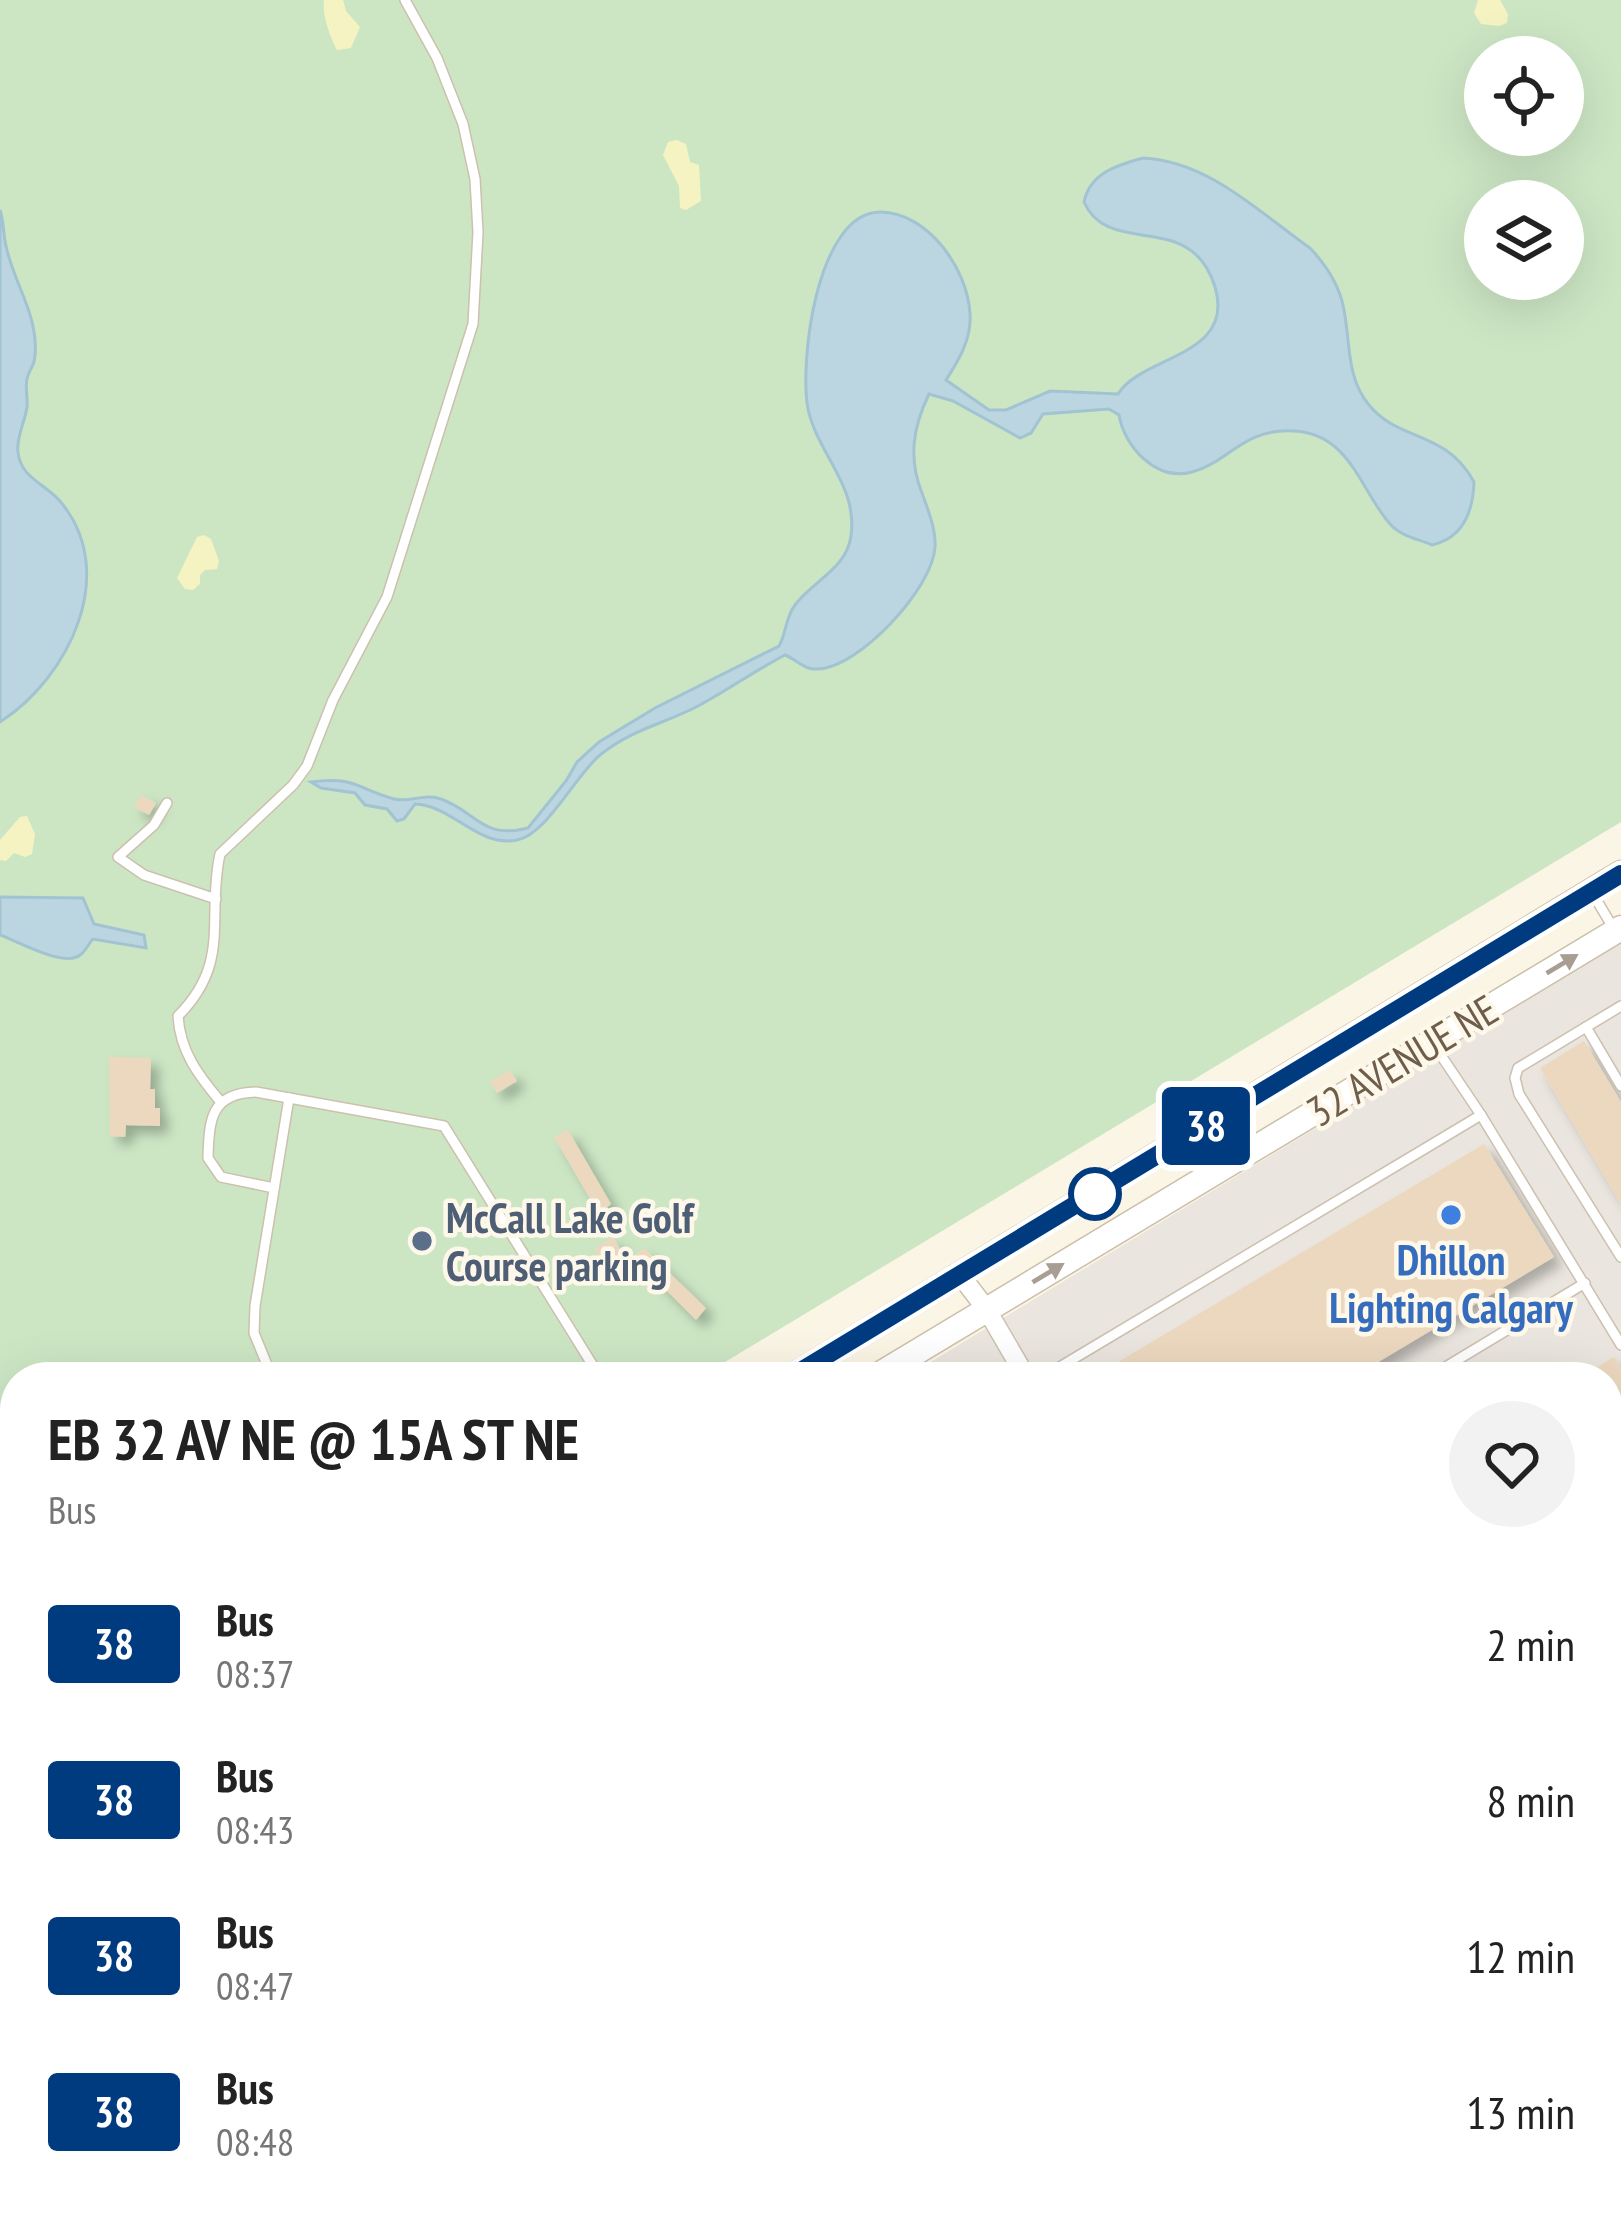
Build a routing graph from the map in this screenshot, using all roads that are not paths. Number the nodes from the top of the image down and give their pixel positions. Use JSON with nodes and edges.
{"nodes":[{"id":1,"x":405,"y":0,"type":"edge"},
{"id":2,"x":166,"y":803,"type":"dead end"},
{"id":3,"x":1621,"y":874,"type":"edge"},
{"id":4,"x":1591,"y":891,"type":"junction"},
{"id":5,"x":216,"y":898,"type":"junction"},
{"id":6,"x":1619,"y":933,"type":"edge"},
{"id":7,"x":1621,"y":1006,"type":"edge"},
{"id":8,"x":1586,"y":1028,"type":"junction"},
{"id":9,"x":1432,"y":1042,"type":"junction"},
{"id":10,"x":1621,"y":1086,"type":"edge"},
{"id":11,"x":289,"y":1098,"type":"junction"},
{"id":12,"x":220,"y":1101,"type":"junction"},
{"id":13,"x":1481,"y":1115,"type":"junction"},
{"id":14,"x":274,"y":1187,"type":"junction"},
{"id":15,"x":1621,"y":1257,"type":"edge"},
{"id":16,"x":961,"y":1276,"type":"junction"},
{"id":17,"x":1585,"y":1283,"type":"junction"},
{"id":18,"x":987,"y":1310,"type":"junction"},
{"id":19,"x":1621,"y":1345,"type":"edge"},
{"id":20,"x":262,"y":1362,"type":"edge"},
{"id":21,"x":591,"y":1362,"type":"edge"},
{"id":22,"x":816,"y":1362,"type":"edge"},
{"id":23,"x":900,"y":1362,"type":"edge"},
{"id":24,"x":1017,"y":1362,"type":"edge"},
{"id":25,"x":1068,"y":1362,"type":"edge"},
{"id":26,"x":1454,"y":1362,"type":"edge"}],
"edges":[{"from":1,"to":5,"type":"lane"},
{"from":2,"to":5,"type":"lane"},
{"from":3,"to":4,"type":"main road","name":"32 AVENUE NE"},
{"from":4,"to":6,"type":"lane"},
{"from":4,"to":16,"type":"main road","name":"32 AVENUE NE"},
{"from":5,"to":12,"type":"lane"},
{"from":9,"to":6,"type":"main road","name":"32 AVENUE NE","one_way":true},
{"from":7,"to":8,"type":"lane"},
{"from":8,"to":10,"type":"lane"},
{"from":8,"to":15,"type":"lane"},
{"from":9,"to":13,"type":"lane"},
{"from":18,"to":9,"type":"main road","name":"32 AVENUE NE","one_way":true},
{"from":11,"to":12,"type":"lane"},
{"from":11,"to":14,"type":"lane"},
{"from":11,"to":21,"type":"lane"},
{"from":12,"to":14,"type":"lane"},
{"from":13,"to":17,"type":"lane"},
{"from":13,"to":25,"type":"lane"},
{"from":14,"to":20,"type":"lane"},
{"from":16,"to":18,"type":"street"},
{"from":16,"to":22,"type":"main road","name":"32 AVENUE NE"},
{"from":17,"to":19,"type":"lane"},
{"from":17,"to":26,"type":"lane"},
{"from":18,"to":23,"type":"main road","name":"32 AVENUE NE"},
{"from":18,"to":24,"type":"street"}]}
